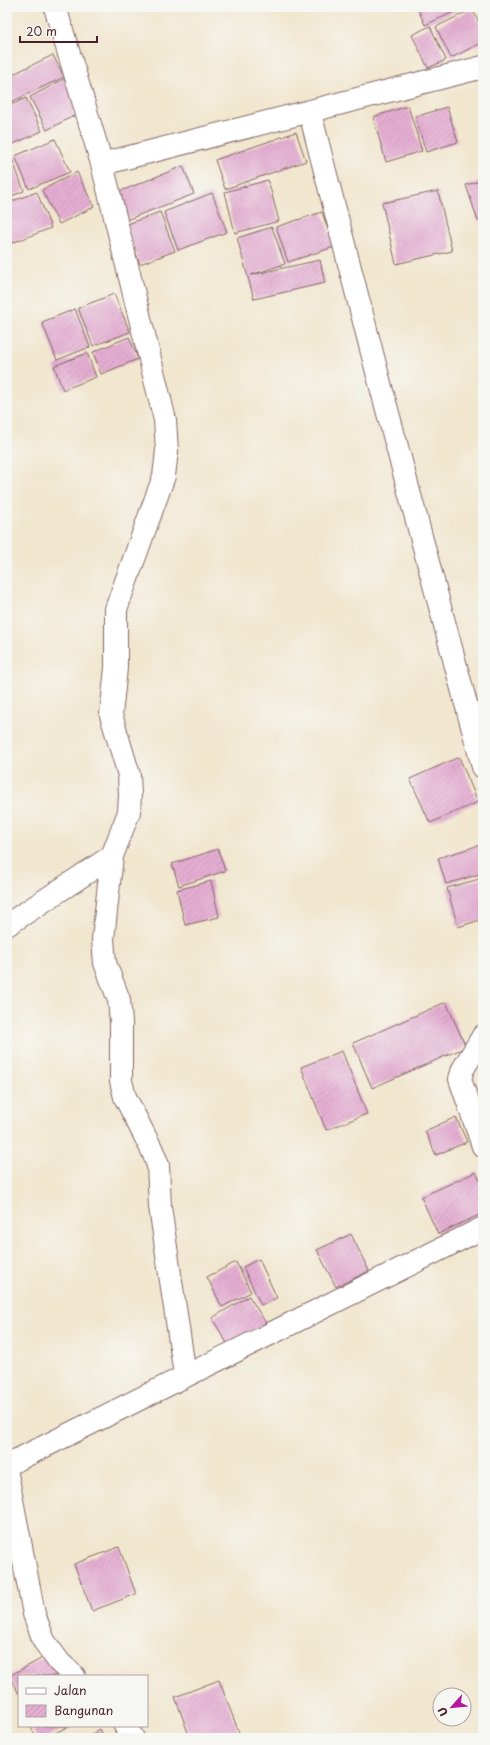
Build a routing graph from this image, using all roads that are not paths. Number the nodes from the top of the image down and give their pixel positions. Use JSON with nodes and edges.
{"nodes":[{"id":1,"x":54,"y":7,"type":"edge"},
{"id":2,"x":483,"y":67,"type":"edge"},
{"id":3,"x":310,"y":113,"type":"junction"},
{"id":4,"x":102,"y":164,"type":"junction"},
{"id":5,"x":483,"y":767,"type":"edge"},
{"id":6,"x":112,"y":856,"type":"junction"},
{"id":7,"x":7,"y":925,"type":"edge"},
{"id":8,"x":483,"y":1036,"type":"edge"},
{"id":9,"x":483,"y":1146,"type":"edge"},
{"id":10,"x":483,"y":1228,"type":"edge"},
{"id":11,"x":185,"y":1375,"type":"junction"},
{"id":12,"x":7,"y":1465,"type":"edge"},
{"id":13,"x":7,"y":1474,"type":"edge"},
{"id":14,"x":73,"y":1675,"type":"edge"},
{"id":15,"x":126,"y":1727,"type":"edge"},
{"id":16,"x":133,"y":1738,"type":"edge"}],
"edges":[{"from":1,"to":4,"type":"street"},
{"from":2,"to":3,"type":"street"},
{"from":3,"to":4,"type":"street"},
{"from":3,"to":5,"type":"street"},
{"from":4,"to":6,"type":"street"},
{"from":6,"to":7,"type":"street"},
{"from":6,"to":11,"type":"street"},
{"from":8,"to":9,"type":"street"},
{"from":10,"to":11,"type":"street"},
{"from":11,"to":12,"type":"street"},
{"from":13,"to":14,"type":"street"},
{"from":15,"to":16,"type":"street"}]}
